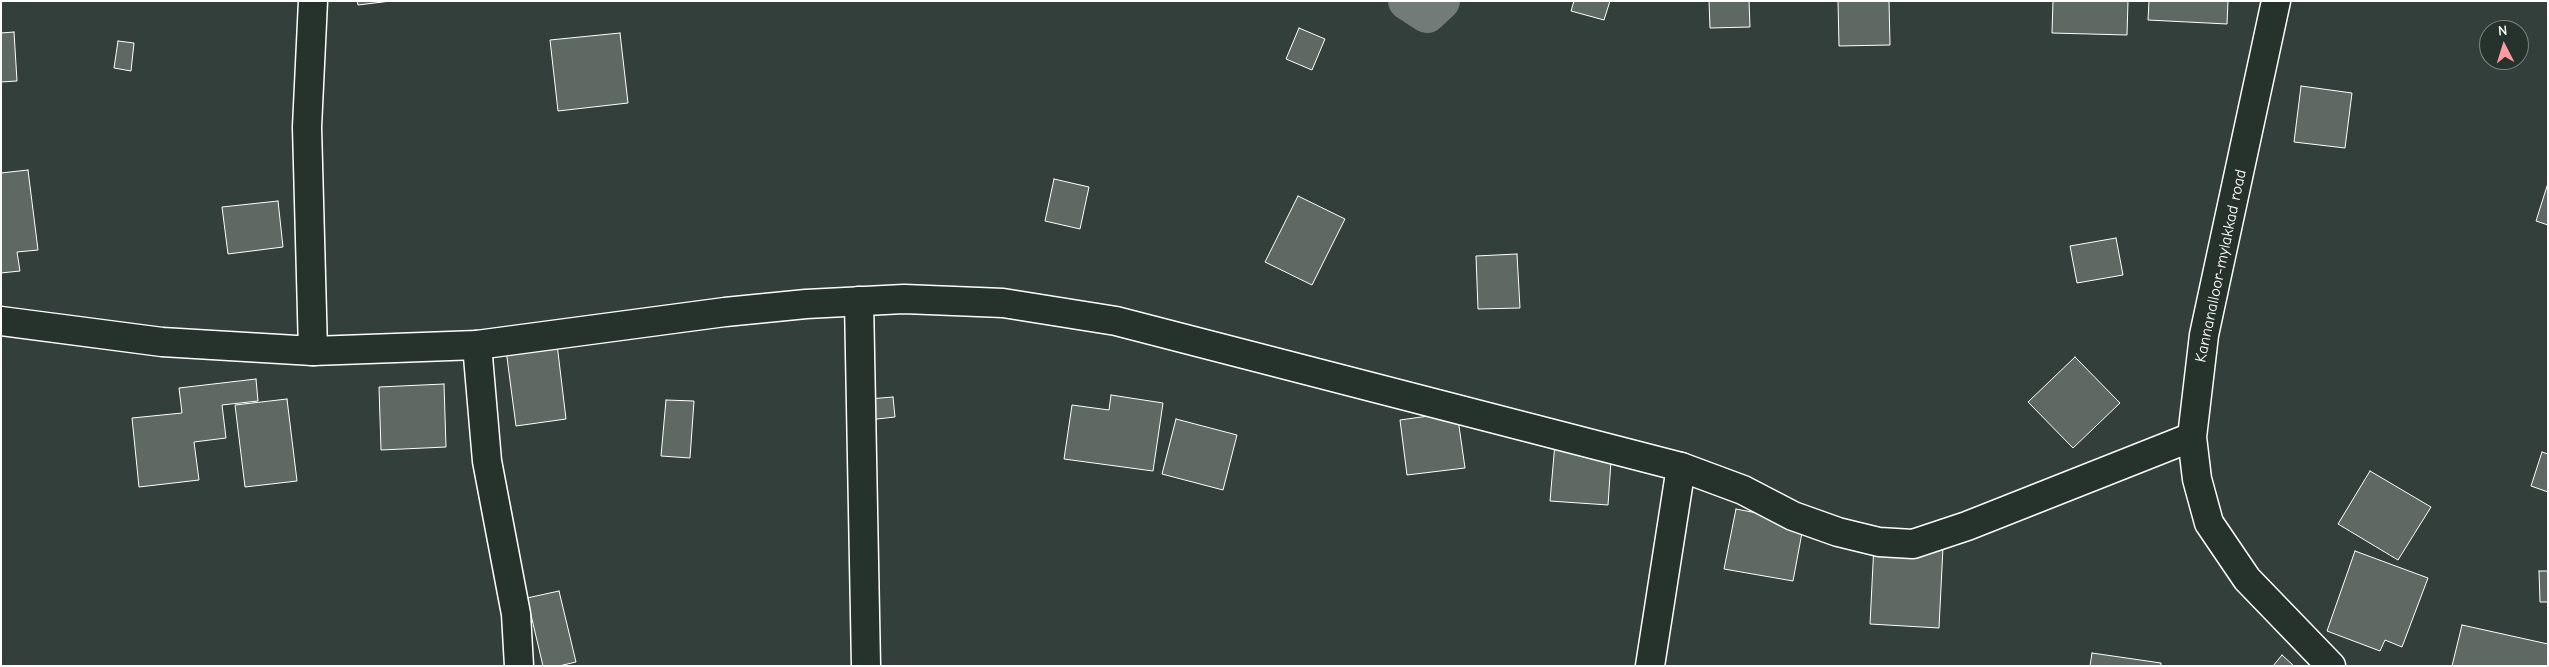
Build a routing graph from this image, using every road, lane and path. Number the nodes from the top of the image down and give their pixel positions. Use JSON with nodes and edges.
{"nodes":[{"id":1,"x":313,"y":1,"type":"edge"},
{"id":2,"x":2276,"y":1,"type":"edge"},
{"id":3,"x":859,"y":301,"type":"junction"},
{"id":4,"x":1,"y":321,"type":"edge"},
{"id":5,"x":477,"y":345,"type":"junction"},
{"id":6,"x":313,"y":350,"type":"junction"},
{"id":7,"x":2192,"y":437,"type":"junction"},
{"id":8,"x":1681,"y":467,"type":"junction"},
{"id":9,"x":519,"y":666,"type":"edge"},
{"id":10,"x":866,"y":666,"type":"edge"},
{"id":11,"x":1650,"y":666,"type":"edge"},
{"id":12,"x":2331,"y":666,"type":"edge"}],
"edges":[{"from":1,"to":6,"type":"street"},
{"from":2,"to":7,"type":"street","name":"Kannanalloor-mylakkad road"},
{"from":3,"to":5,"type":"street"},
{"from":3,"to":8,"type":"street"},
{"from":3,"to":10,"type":"street"},
{"from":4,"to":6,"type":"street"},
{"from":5,"to":6,"type":"street"},
{"from":5,"to":9,"type":"street"},
{"from":7,"to":8,"type":"street"},
{"from":7,"to":12,"type":"street","name":"Kannanalloor-mylakkad road"},
{"from":8,"to":11,"type":"street"}]}
